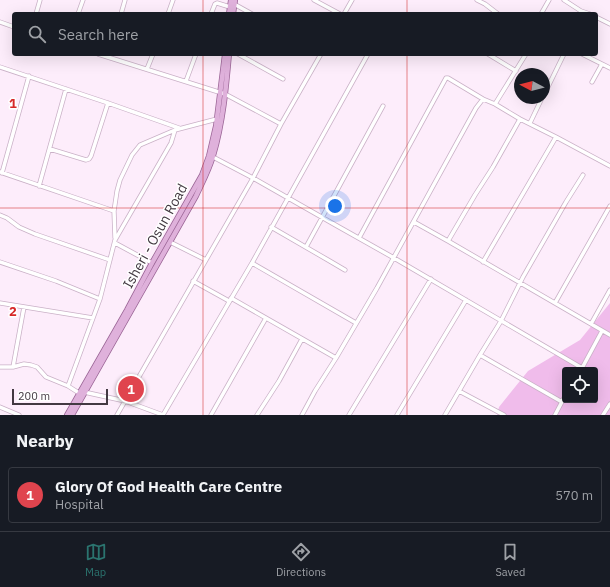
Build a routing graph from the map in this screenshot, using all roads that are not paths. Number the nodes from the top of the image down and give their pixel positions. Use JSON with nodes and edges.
{"nodes":[{"id":1,"x":40,"y":0,"type":"edge"},
{"id":2,"x":83,"y":0,"type":"edge"},
{"id":3,"x":125,"y":0,"type":"edge"},
{"id":4,"x":173,"y":0,"type":"edge"},
{"id":5,"x":231,"y":0,"type":"edge"},
{"id":6,"x":314,"y":0,"type":"edge"},
{"id":7,"x":352,"y":0,"type":"edge"},
{"id":8,"x":478,"y":0,"type":"edge"},
{"id":9,"x":549,"y":0,"type":"edge"},
{"id":10,"x":564,"y":0,"type":"edge"},
{"id":11,"x":235,"y":2,"type":"edge"},
{"id":12,"x":230,"y":7,"type":"junction"},
{"id":13,"x":37,"y":12,"type":"edge"},
{"id":14,"x":79,"y":12,"type":"edge"},
{"id":15,"x":122,"y":12,"type":"edge"},
{"id":16,"x":169,"y":12,"type":"edge"},
{"id":17,"x":212,"y":12,"type":"edge"},
{"id":18,"x":229,"y":12,"type":"edge"},
{"id":19,"x":233,"y":12,"type":"edge"},
{"id":20,"x":249,"y":12,"type":"edge"},
{"id":21,"x":336,"y":12,"type":"edge"},
{"id":22,"x":345,"y":12,"type":"edge"},
{"id":23,"x":495,"y":12,"type":"edge"},
{"id":24,"x":542,"y":12,"type":"edge"},
{"id":25,"x":586,"y":12,"type":"edge"},
{"id":26,"x":598,"y":18,"type":"edge"},
{"id":27,"x":0,"y":22,"type":"edge"},
{"id":28,"x":610,"y":24,"type":"edge"},
{"id":29,"x":12,"y":26,"type":"edge"},
{"id":30,"x":108,"y":56,"type":"edge"},
{"id":31,"x":152,"y":56,"type":"edge"},
{"id":32,"x":195,"y":56,"type":"edge"},
{"id":33,"x":225,"y":56,"type":"edge"},
{"id":34,"x":229,"y":56,"type":"edge"},
{"id":35,"x":242,"y":56,"type":"edge"},
{"id":36,"x":320,"y":56,"type":"edge"},
{"id":37,"x":367,"y":56,"type":"edge"},
{"id":38,"x":491,"y":56,"type":"edge"},
{"id":39,"x":525,"y":56,"type":"edge"},
{"id":40,"x":563,"y":56,"type":"edge"},
{"id":41,"x":586,"y":56,"type":"edge"},
{"id":42,"x":602,"y":64,"type":"junction"},
{"id":43,"x":0,"y":67,"type":"edge"},
{"id":44,"x":518,"y":68,"type":"edge"},
{"id":45,"x":610,"y":68,"type":"edge"},
{"id":46,"x":147,"y":69,"type":"junction"},
{"id":47,"x":514,"y":70,"type":"edge"},
{"id":48,"x":514,"y":74,"type":"edge"},
{"id":49,"x":29,"y":76,"type":"junction"},
{"id":50,"x":283,"y":79,"type":"dead end"},
{"id":51,"x":186,"y":81,"type":"junction"},
{"id":52,"x":592,"y":82,"type":"dead end"},
{"id":53,"x":550,"y":83,"type":"edge"},
{"id":54,"x":66,"y":89,"type":"junction"},
{"id":55,"x":223,"y":93,"type":"junction"},
{"id":56,"x":483,"y":99,"type":"junction"},
{"id":57,"x":108,"y":103,"type":"junction"},
{"id":58,"x":495,"y":104,"type":"junction"},
{"id":59,"x":539,"y":104,"type":"edge"},
{"id":60,"x":384,"y":106,"type":"dead end"},
{"id":61,"x":217,"y":119,"type":"junction"},
{"id":62,"x":520,"y":119,"type":"junction"},
{"id":63,"x":530,"y":123,"type":"junction"},
{"id":64,"x":282,"y":124,"type":"junction"},
{"id":65,"x":179,"y":128,"type":"junction"},
{"id":66,"x":175,"y":130,"type":"junction"},
{"id":67,"x":556,"y":137,"type":"junction"},
{"id":68,"x":50,"y":149,"type":"junction"},
{"id":69,"x":213,"y":157,"type":"junction"},
{"id":70,"x":610,"y":166,"type":"edge"},
{"id":71,"x":1,"y":172,"type":"edge"},
{"id":72,"x":583,"y":175,"type":"dead end"},
{"id":73,"x":253,"y":178,"type":"junction"},
{"id":74,"x":39,"y":186,"type":"junction"},
{"id":75,"x":287,"y":198,"type":"junction"},
{"id":76,"x":610,"y":206,"type":"edge"},
{"id":77,"x":114,"y":211,"type":"junction"},
{"id":78,"x":0,"y":215,"type":"edge"},
{"id":79,"x":323,"y":218,"type":"junction"},
{"id":80,"x":414,"y":222,"type":"junction"},
{"id":81,"x":271,"y":227,"type":"junction"},
{"id":82,"x":359,"y":238,"type":"junction"},
{"id":83,"x":448,"y":241,"type":"junction"},
{"id":84,"x":115,"y":242,"type":"junction"},
{"id":85,"x":170,"y":242,"type":"junction"},
{"id":86,"x":306,"y":247,"type":"junction"},
{"id":87,"x":394,"y":258,"type":"junction"},
{"id":88,"x":110,"y":260,"type":"junction"},
{"id":89,"x":206,"y":260,"type":"junction"},
{"id":90,"x":0,"y":262,"type":"edge"},
{"id":91,"x":483,"y":262,"type":"junction"},
{"id":92,"x":152,"y":263,"type":"junction"},
{"id":93,"x":252,"y":263,"type":"junction"},
{"id":94,"x":345,"y":270,"type":"dead end"},
{"id":95,"x":430,"y":279,"type":"junction"},
{"id":96,"x":193,"y":281,"type":"junction"},
{"id":97,"x":520,"y":283,"type":"junction"},
{"id":98,"x":610,"y":290,"type":"edge"},
{"id":99,"x":100,"y":299,"type":"junction"},
{"id":100,"x":230,"y":300,"type":"junction"},
{"id":101,"x":466,"y":300,"type":"junction"},
{"id":102,"x":0,"y":303,"type":"edge"},
{"id":103,"x":555,"y":303,"type":"junction"},
{"id":104,"x":24,"y":307,"type":"junction"},
{"id":105,"x":93,"y":318,"type":"junction"},
{"id":106,"x":266,"y":318,"type":"junction"},
{"id":107,"x":501,"y":321,"type":"junction"},
{"id":108,"x":356,"y":323,"type":"junction"},
{"id":109,"x":591,"y":324,"type":"junction"},
{"id":110,"x":602,"y":331,"type":"junction"},
{"id":111,"x":610,"y":335,"type":"edge"},
{"id":112,"x":302,"y":339,"type":"junction"},
{"id":113,"x":480,"y":355,"type":"junction"},
{"id":114,"x":336,"y":358,"type":"junction"},
{"id":115,"x":0,"y":367,"type":"edge"},
{"id":116,"x":13,"y":367,"type":"junction"},
{"id":117,"x":579,"y":367,"type":"edge"},
{"id":118,"x":583,"y":367,"type":"edge"},
{"id":119,"x":68,"y":386,"type":"junction"},
{"id":120,"x":459,"y":391,"type":"junction"},
{"id":121,"x":81,"y":392,"type":"junction"},
{"id":122,"x":125,"y":401,"type":"junction"},
{"id":123,"x":562,"y":402,"type":"joint"},
{"id":124,"x":610,"y":404,"type":"edge"},
{"id":125,"x":0,"y":407,"type":"edge"},
{"id":126,"x":19,"y":415,"type":"edge"},
{"id":127,"x":67,"y":415,"type":"edge"},
{"id":128,"x":72,"y":415,"type":"edge"},
{"id":129,"x":117,"y":415,"type":"edge"},
{"id":130,"x":163,"y":415,"type":"edge"},
{"id":131,"x":211,"y":415,"type":"edge"},
{"id":132,"x":257,"y":415,"type":"edge"},
{"id":133,"x":302,"y":415,"type":"edge"},
{"id":134,"x":349,"y":415,"type":"edge"},
{"id":135,"x":397,"y":415,"type":"edge"},
{"id":136,"x":445,"y":415,"type":"edge"},
{"id":137,"x":504,"y":415,"type":"edge"},
{"id":138,"x":555,"y":415,"type":"edge"},
{"id":139,"x":603,"y":415,"type":"edge"}],
"edges":[{"from":1,"to":13,"type":"street"},
{"from":2,"to":14,"type":"street"},
{"from":3,"to":15,"type":"street"},
{"from":4,"to":16,"type":"street"},
{"from":5,"to":12,"type":"main road"},
{"from":6,"to":21,"type":"street"},
{"from":7,"to":22,"type":"street"},
{"from":8,"to":23,"type":"street"},
{"from":9,"to":24,"type":"street"},
{"from":10,"to":25,"type":"street"},
{"from":11,"to":19,"type":"main road"},
{"from":11,"to":20,"type":"street"},
{"from":12,"to":17,"type":"street"},
{"from":12,"to":18,"type":"main road"},
{"from":26,"to":28,"type":"street"},
{"from":27,"to":29,"type":"street"},
{"from":30,"to":46,"type":"street"},
{"from":31,"to":46,"type":"street"},
{"from":32,"to":51,"type":"street"},
{"from":33,"to":55,"type":"main road","name":"Isheri - Osun Road"},
{"from":34,"to":55,"type":"main road"},
{"from":35,"to":50,"type":"street"},
{"from":36,"to":64,"type":"street"},
{"from":37,"to":75,"type":"street"},
{"from":38,"to":47,"type":"street"},
{"from":39,"to":44,"type":"street"},
{"from":40,"to":53,"type":"street"},
{"from":41,"to":42,"type":"street"},
{"from":42,"to":45,"type":"street"},
{"from":42,"to":52,"type":"street"},
{"from":43,"to":49,"type":"street"},
{"from":46,"to":51,"type":"street"},
{"from":48,"to":58,"type":"street"},
{"from":49,"to":54,"type":"street"},
{"from":49,"to":71,"type":"street"},
{"from":51,"to":55,"type":"street"},
{"from":54,"to":57,"type":"street"},
{"from":54,"to":68,"type":"street"},
{"from":55,"to":61,"type":"main road","name":"Isheri - Osun Road"},
{"from":55,"to":64,"type":"street"},
{"from":55,"to":69,"type":"main road"},
{"from":56,"to":58,"type":"street"},
{"from":56,"to":80,"type":"street"},
{"from":56,"to":82,"type":"street"},
{"from":57,"to":65,"type":"street"},
{"from":57,"to":68,"type":"street"},
{"from":58,"to":62,"type":"street"},
{"from":59,"to":63,"type":"street"},
{"from":60,"to":79,"type":"street"},
{"from":61,"to":65,"type":"street"},
{"from":61,"to":92,"type":"main road","name":"Isheri - Osun Road"},
{"from":62,"to":63,"type":"street"},
{"from":62,"to":83,"type":"street"},
{"from":63,"to":67,"type":"street"},
{"from":64,"to":73,"type":"street"},
{"from":65,"to":66,"type":"street"},
{"from":66,"to":77,"type":"street"},
{"from":66,"to":84,"type":"street"},
{"from":67,"to":70,"type":"street"},
{"from":67,"to":91,"type":"street"},
{"from":68,"to":74,"type":"street"},
{"from":69,"to":73,"type":"street"},
{"from":69,"to":85,"type":"main road"},
{"from":71,"to":74,"type":"street"},
{"from":72,"to":97,"type":"street"},
{"from":73,"to":75,"type":"street"},
{"from":73,"to":89,"type":"street"},
{"from":74,"to":77,"type":"street"},
{"from":75,"to":79,"type":"street"},
{"from":75,"to":81,"type":"street"},
{"from":76,"to":103,"type":"street"},
{"from":77,"to":84,"type":"street"},
{"from":78,"to":88,"type":"street"},
{"from":79,"to":82,"type":"street"},
{"from":79,"to":86,"type":"street"},
{"from":80,"to":83,"type":"street"},
{"from":80,"to":87,"type":"street"},
{"from":81,"to":86,"type":"street"},
{"from":81,"to":93,"type":"street"},
{"from":82,"to":87,"type":"street"},
{"from":83,"to":91,"type":"street"},
{"from":84,"to":88,"type":"street"},
{"from":84,"to":92,"type":"street"},
{"from":85,"to":89,"type":"street"},
{"from":85,"to":121,"type":"main road"},
{"from":86,"to":94,"type":"street"},
{"from":87,"to":95,"type":"street"},
{"from":87,"to":108,"type":"street"},
{"from":88,"to":99,"type":"street"},
{"from":89,"to":96,"type":"street"},
{"from":90,"to":99,"type":"street"},
{"from":91,"to":97,"type":"street"},
{"from":92,"to":121,"type":"main road","name":"Isheri - Osun Road"},
{"from":93,"to":100,"type":"street"},
{"from":93,"to":108,"type":"street"},
{"from":95,"to":101,"type":"street"},
{"from":95,"to":134,"type":"street"},
{"from":96,"to":100,"type":"street"},
{"from":96,"to":122,"type":"street"},
{"from":97,"to":103,"type":"street"},
{"from":97,"to":107,"type":"street"},
{"from":98,"to":109,"type":"street"},
{"from":99,"to":105,"type":"street"},
{"from":100,"to":106,"type":"street"},
{"from":100,"to":130,"type":"street"},
{"from":101,"to":107,"type":"street"},
{"from":101,"to":135,"type":"street"},
{"from":102,"to":104,"type":"street"},
{"from":103,"to":109,"type":"street"},
{"from":104,"to":105,"type":"street"},
{"from":104,"to":116,"type":"street"},
{"from":105,"to":119,"type":"street"},
{"from":106,"to":112,"type":"street"},
{"from":106,"to":131,"type":"street"},
{"from":107,"to":113,"type":"street"},
{"from":107,"to":117,"type":"street"},
{"from":108,"to":114,"type":"street"},
{"from":109,"to":110,"type":"street"},
{"from":110,"to":111,"type":"street"},
{"from":110,"to":118,"type":"street"},
{"from":112,"to":114,"type":"street"},
{"from":112,"to":132,"type":"street"},
{"from":113,"to":120,"type":"street"},
{"from":113,"to":123,"type":"street"},
{"from":114,"to":133,"type":"street"},
{"from":115,"to":116,"type":"street"},
{"from":116,"to":119,"type":"street"},
{"from":119,"to":121,"type":"street"},
{"from":120,"to":136,"type":"street"},
{"from":120,"to":137,"type":"street"},
{"from":121,"to":122,"type":"street"},
{"from":121,"to":127,"type":"main road","name":"Isheri - Osun Road"},
{"from":121,"to":128,"type":"main road"},
{"from":122,"to":129,"type":"street"},
{"from":122,"to":130,"type":"street"},
{"from":123,"to":138,"type":"street"},
{"from":124,"to":139,"type":"street"},
{"from":125,"to":126,"type":"street"}]}
